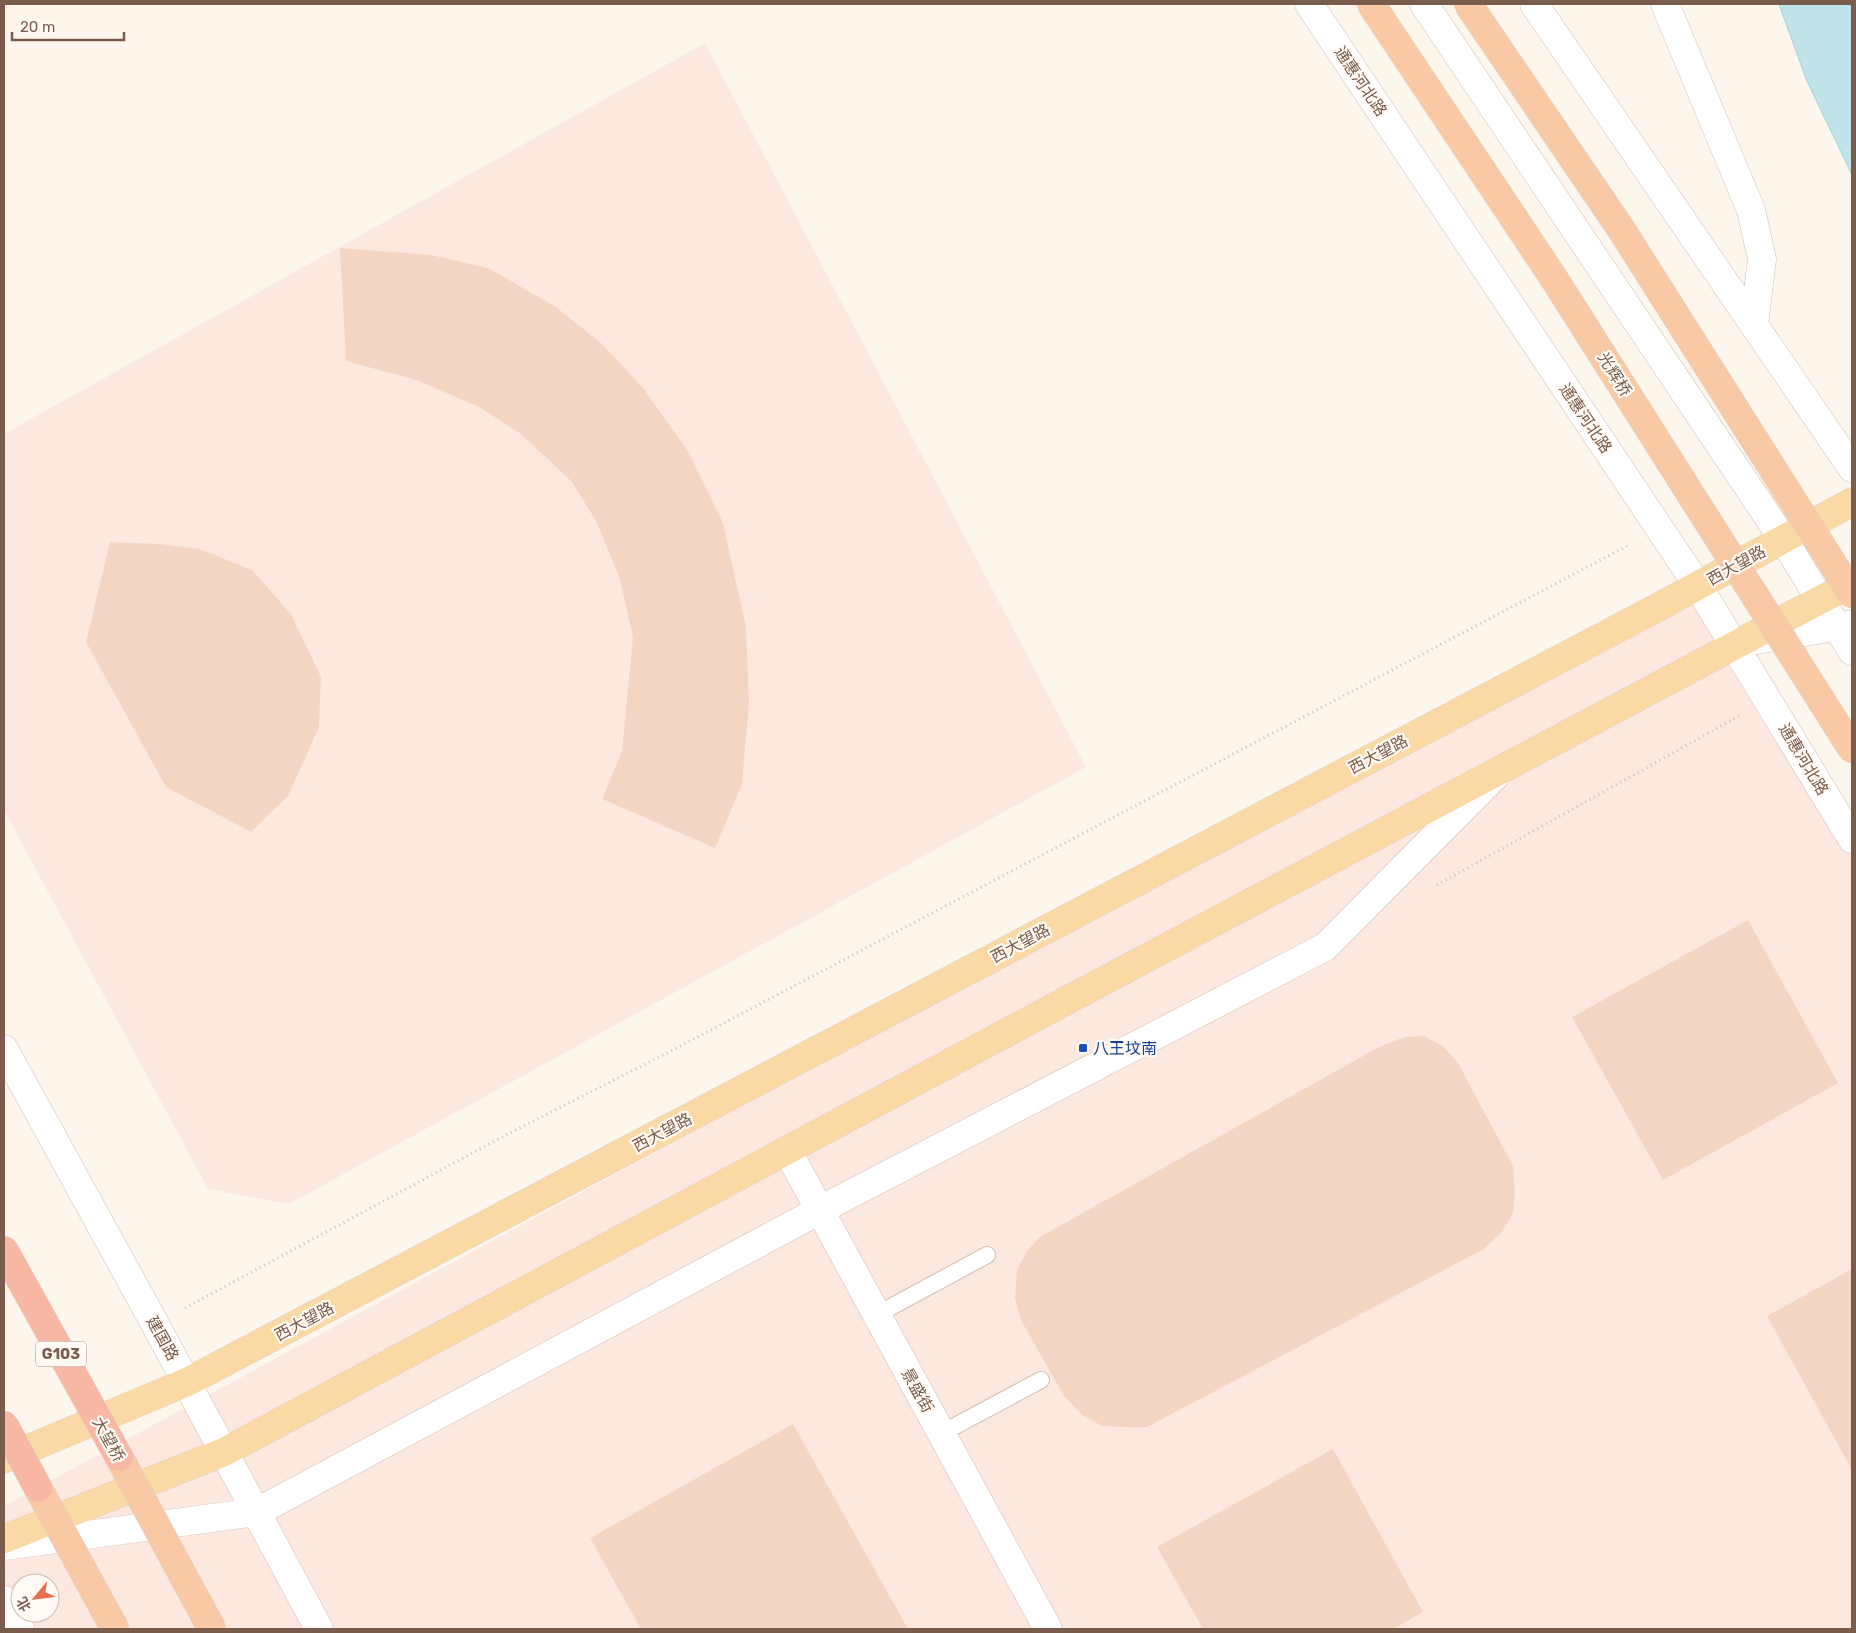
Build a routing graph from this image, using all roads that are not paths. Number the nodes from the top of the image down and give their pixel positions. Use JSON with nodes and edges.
{"nodes":[{"id":1,"x":1309,"y":4,"type":"edge"},
{"id":2,"x":1370,"y":4,"type":"edge"},
{"id":3,"x":1424,"y":4,"type":"edge"},
{"id":4,"x":1468,"y":4,"type":"edge"},
{"id":5,"x":1534,"y":4,"type":"edge"},
{"id":6,"x":1665,"y":4,"type":"edge"},
{"id":7,"x":1754,"y":324,"type":"junction"},
{"id":8,"x":1852,"y":468,"type":"edge"},
{"id":9,"x":1852,"y":502,"type":"edge"},
{"id":10,"x":1783,"y":539,"type":"junction"},
{"id":11,"x":1852,"y":583,"type":"edge"},
{"id":12,"x":1698,"y":586,"type":"junction"},
{"id":13,"x":1852,"y":594,"type":"edge"},
{"id":14,"x":1821,"y":599,"type":"junction"},
{"id":15,"x":1845,"y":625,"type":"edge"},
{"id":16,"x":1734,"y":645,"type":"junction"},
{"id":17,"x":1852,"y":651,"type":"edge"},
{"id":18,"x":1852,"y":749,"type":"edge"},
{"id":19,"x":1502,"y":768,"type":"junction"},
{"id":20,"x":1852,"y":839,"type":"edge"},
{"id":21,"x":4,"y":1049,"type":"edge"},
{"id":22,"x":13,"y":1088,"type":"edge"},
{"id":23,"x":787,"y":1150,"type":"junction"},
{"id":24,"x":820,"y":1210,"type":"junction"},
{"id":25,"x":4,"y":1250,"type":"edge"},
{"id":26,"x":986,"y":1256,"type":"dead end"},
{"id":27,"x":876,"y":1314,"type":"junction"},
{"id":28,"x":1041,"y":1380,"type":"dead end"},
{"id":29,"x":187,"y":1382,"type":"junction"},
{"id":30,"x":4,"y":1425,"type":"edge"},
{"id":31,"x":942,"y":1433,"type":"junction"},
{"id":32,"x":224,"y":1452,"type":"junction"},
{"id":33,"x":4,"y":1459,"type":"edge"},
{"id":34,"x":257,"y":1512,"type":"junction"},
{"id":35,"x":4,"y":1539,"type":"edge"},
{"id":36,"x":4,"y":1546,"type":"edge"},
{"id":37,"x":4,"y":1600,"type":"edge"},
{"id":38,"x":20,"y":1629,"type":"edge"},
{"id":39,"x":114,"y":1629,"type":"edge"},
{"id":40,"x":212,"y":1629,"type":"edge"},
{"id":41,"x":319,"y":1629,"type":"edge"},
{"id":42,"x":1048,"y":1629,"type":"edge"}],
"edges":[{"from":1,"to":12,"type":"street","name":"通惠河北路"},
{"from":2,"to":18,"type":"highway","name":"光辉桥","bridge":true},
{"from":3,"to":10,"type":"street"},
{"from":4,"to":13,"type":"highway","bridge":true},
{"from":5,"to":7,"type":"street"},
{"from":6,"to":7,"type":"street"},
{"from":7,"to":8,"type":"street"},
{"from":9,"to":10,"type":"main road","name":"西大望路"},
{"from":10,"to":12,"type":"main road","name":"西大望路"},
{"from":10,"to":14,"type":"street"},
{"from":11,"to":14,"type":"main road"},
{"from":12,"to":16,"type":"street","name":"通惠河北路"},
{"from":12,"to":29,"type":"main road","name":"西大望路"},
{"from":14,"to":15,"type":"street"},
{"from":14,"to":16,"type":"main road"},
{"from":15,"to":16,"type":"street"},
{"from":15,"to":17,"type":"street"},
{"from":16,"to":19,"type":"main road"},
{"from":16,"to":20,"type":"street","name":"通惠河北路"},
{"from":19,"to":23,"type":"main road"},
{"from":19,"to":24,"type":"street"},
{"from":21,"to":22,"type":"street","name":"建国路"},
{"from":22,"to":29,"type":"street","name":"建国路"},
{"from":23,"to":24,"type":"street","name":"景盛街"},
{"from":23,"to":32,"type":"main road"},
{"from":24,"to":27,"type":"street","name":"景盛街"},
{"from":24,"to":34,"type":"street"},
{"from":25,"to":40,"type":"highway","name":"大望桥","number":"G103","bridge":true},
{"from":26,"to":27,"type":"lane"},
{"from":27,"to":31,"type":"street","name":"景盛街"},
{"from":28,"to":31,"type":"lane"},
{"from":29,"to":32,"type":"street","name":"建国路"},
{"from":29,"to":33,"type":"main road","name":"西大望路"},
{"from":30,"to":39,"type":"highway","bridge":true},
{"from":31,"to":42,"type":"street","name":"景盛街"},
{"from":32,"to":34,"type":"street","name":"建国路"},
{"from":32,"to":35,"type":"main road"},
{"from":34,"to":36,"type":"street"},
{"from":34,"to":41,"type":"street","name":"建国路"},
{"from":37,"to":38,"type":"street"}]}
